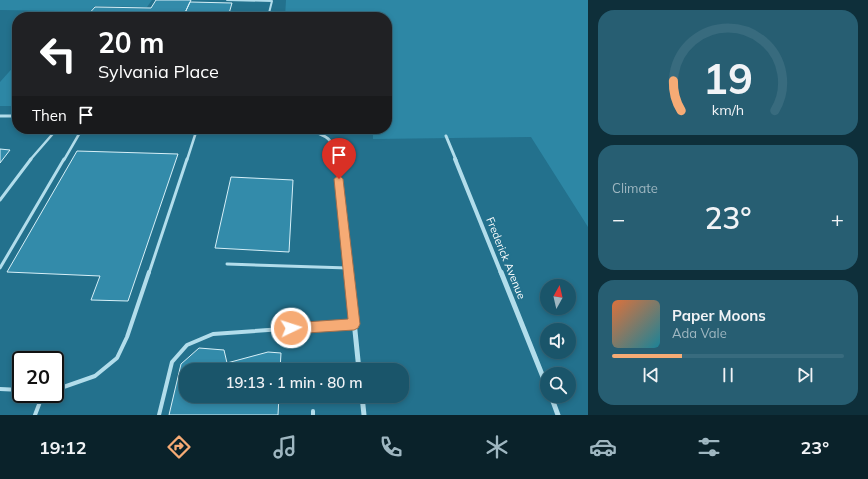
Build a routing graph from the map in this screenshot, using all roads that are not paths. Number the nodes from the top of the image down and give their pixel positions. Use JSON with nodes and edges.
{"nodes":[{"id":1,"x":227,"y":0,"type":"edge"},
{"id":2,"x":269,"y":12,"type":"edge"},
{"id":3,"x":0,"y":116,"type":"edge"},
{"id":4,"x":12,"y":116,"type":"edge"},
{"id":5,"x":53,"y":134,"type":"edge"},
{"id":6,"x":79,"y":134,"type":"edge"},
{"id":7,"x":195,"y":134,"type":"edge"},
{"id":8,"x":321,"y":134,"type":"edge"},
{"id":9,"x":446,"y":136,"type":"dead end"},
{"id":10,"x":0,"y":200,"type":"edge"},
{"id":11,"x":227,"y":264,"type":"dead end"},
{"id":12,"x":0,"y":268,"type":"edge"},
{"id":13,"x":348,"y":268,"type":"junction"},
{"id":14,"x":354,"y":324,"type":"junction"},
{"id":15,"x":358,"y":363,"type":"edge"},
{"id":16,"x":540,"y":370,"type":"edge"},
{"id":17,"x":64,"y":387,"type":"edge"},
{"id":18,"x":0,"y":389,"type":"edge"},
{"id":19,"x":12,"y":390,"type":"edge"},
{"id":20,"x":39,"y":403,"type":"edge"},
{"id":21,"x":363,"y":403,"type":"edge"},
{"id":22,"x":554,"y":403,"type":"edge"},
{"id":23,"x":34,"y":415,"type":"edge"},
{"id":24,"x":159,"y":415,"type":"edge"},
{"id":25,"x":364,"y":415,"type":"edge"},
{"id":26,"x":558,"y":415,"type":"edge"}],
"edges":[{"from":1,"to":2,"type":"lane"},
{"from":3,"to":4,"type":"street"},
{"from":5,"to":10,"type":"lane"},
{"from":6,"to":12,"type":"lane"},
{"from":7,"to":17,"type":"lane"},
{"from":8,"to":13,"type":"street"},
{"from":9,"to":16,"type":"street","name":"Frederick Avenue"},
{"from":11,"to":13,"type":"lane"},
{"from":13,"to":14,"type":"street"},
{"from":14,"to":15,"type":"street"},
{"from":14,"to":24,"type":"lane"},
{"from":18,"to":19,"type":"lane"},
{"from":20,"to":23,"type":"lane"},
{"from":21,"to":25,"type":"street"},
{"from":22,"to":26,"type":"street"}]}
